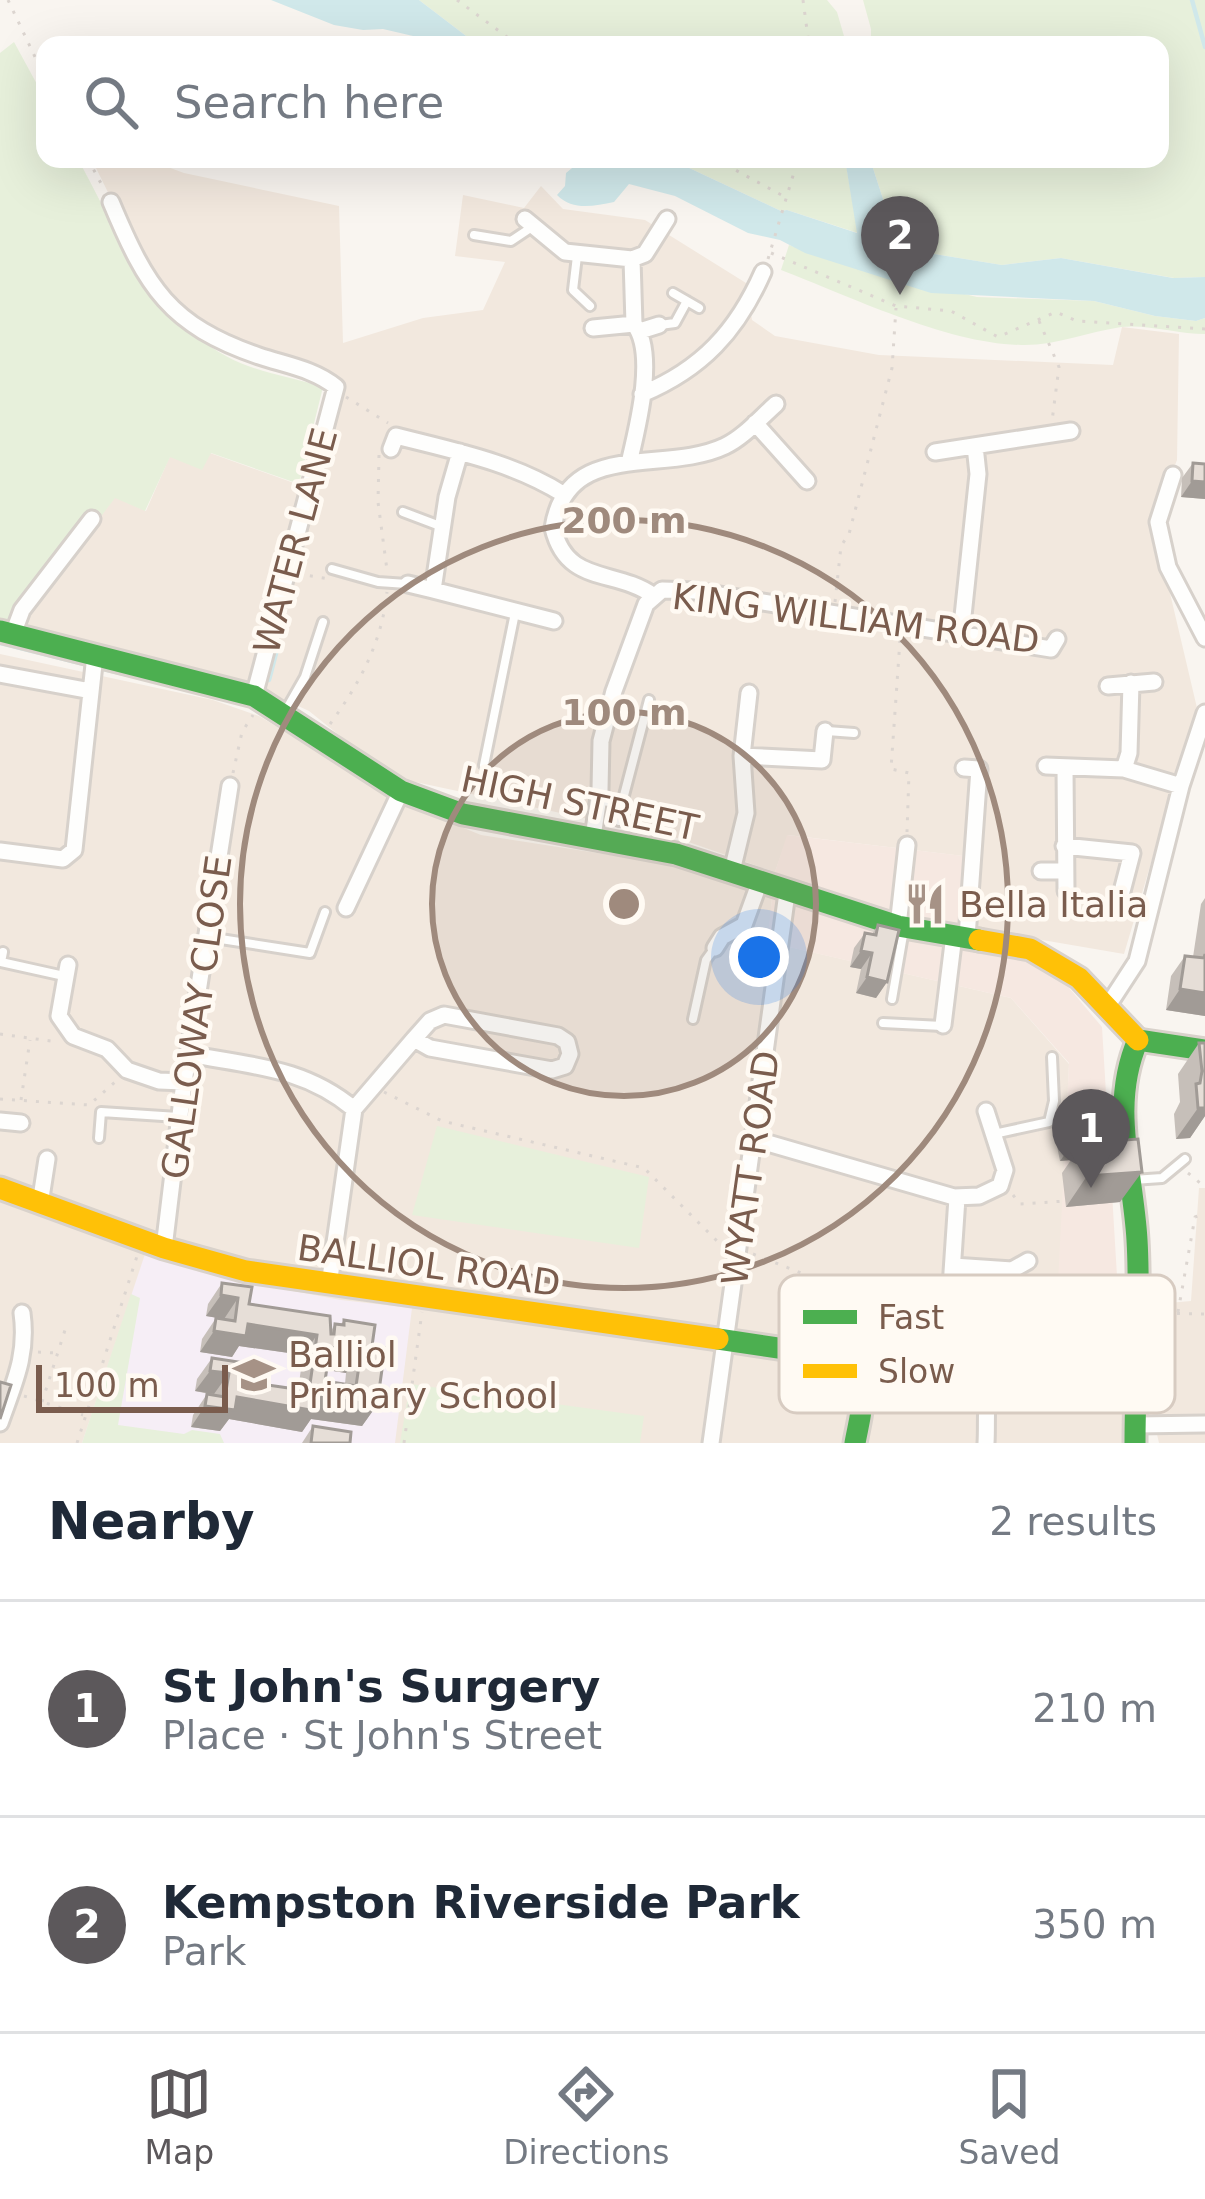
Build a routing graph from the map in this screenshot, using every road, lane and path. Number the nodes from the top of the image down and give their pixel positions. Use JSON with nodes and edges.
{"nodes":[{"id":1,"x":8,"y":0,"type":"edge"},
{"id":2,"x":457,"y":0,"type":"edge"},
{"id":3,"x":803,"y":0,"type":"edge"},
{"id":4,"x":506,"y":36,"type":"edge"},
{"id":5,"x":807,"y":36,"type":"edge"},
{"id":6,"x":36,"y":59,"type":"edge"},
{"id":7,"x":93,"y":168,"type":"edge"},
{"id":8,"x":731,"y":168,"type":"edge"},
{"id":9,"x":796,"y":168,"type":"edge"},
{"id":10,"x":788,"y":199,"type":"junction"},
{"id":11,"x":111,"y":202,"type":"joint"},
{"id":12,"x":667,"y":219,"type":"dead end"},
{"id":13,"x":529,"y":223,"type":"joint"},
{"id":14,"x":474,"y":235,"type":"dead end"},
{"id":15,"x":577,"y":255,"type":"junction"},
{"id":16,"x":632,"y":259,"type":"junction"},
{"id":17,"x":763,"y":272,"type":"dead end"},
{"id":18,"x":673,"y":293,"type":"dead end"},
{"id":19,"x":687,"y":302,"type":"junction"},
{"id":20,"x":590,"y":306,"type":"dead end"},
{"id":21,"x":896,"y":306,"type":"junction"},
{"id":22,"x":699,"y":308,"type":"dead end"},
{"id":23,"x":1038,"y":320,"type":"junction"},
{"id":24,"x":659,"y":325,"type":"joint"},
{"id":25,"x":637,"y":327,"type":"junction"},
{"id":26,"x":593,"y":328,"type":"dead end"},
{"id":27,"x":1205,"y":329,"type":"edge"},
{"id":28,"x":336,"y":387,"type":"junction"},
{"id":29,"x":642,"y":394,"type":"junction"},
{"id":30,"x":776,"y":404,"type":"dead end"},
{"id":31,"x":755,"y":423,"type":"junction"},
{"id":32,"x":389,"y":424,"type":"dead end"},
{"id":33,"x":1070,"y":431,"type":"dead end"},
{"id":34,"x":1053,"y":439,"type":"junction"},
{"id":35,"x":944,"y":445,"type":"dead end"},
{"id":36,"x":387,"y":446,"type":"joint"},
{"id":37,"x":975,"y":446,"type":"junction"},
{"id":38,"x":460,"y":452,"type":"junction"},
{"id":39,"x":629,"y":464,"type":"junction"},
{"id":40,"x":1173,"y":475,"type":"dead end"},
{"id":41,"x":807,"y":481,"type":"dead end"},
{"id":42,"x":563,"y":494,"type":"junction"},
{"id":43,"x":403,"y":512,"type":"dead end"},
{"id":44,"x":92,"y":519,"type":"dead end"},
{"id":45,"x":441,"y":526,"type":"junction"},
{"id":46,"x":332,"y":569,"type":"dead end"},
{"id":47,"x":387,"y":582,"type":"junction"},
{"id":48,"x":408,"y":584,"type":"joint"},
{"id":49,"x":433,"y":590,"type":"junction"},
{"id":50,"x":654,"y":596,"type":"junction"},
{"id":51,"x":515,"y":611,"type":"junction"},
{"id":52,"x":834,"y":614,"type":"junction"},
{"id":53,"x":554,"y":621,"type":"dead end"},
{"id":54,"x":323,"y":622,"type":"dead end"},
{"id":55,"x":902,"y":626,"type":"junction"},
{"id":56,"x":6,"y":633,"type":"edge"},
{"id":57,"x":961,"y":635,"type":"junction"},
{"id":58,"x":1205,"y":638,"type":"edge"},
{"id":59,"x":1057,"y":639,"type":"dead end"},
{"id":60,"x":94,"y":663,"type":"junction"},
{"id":61,"x":0,"y":674,"type":"edge"},
{"id":62,"x":1154,"y":682,"type":"dead end"},
{"id":63,"x":1131,"y":683,"type":"junction"},
{"id":64,"x":1108,"y":686,"type":"dead end"},
{"id":65,"x":91,"y":691,"type":"junction"},
{"id":66,"x":749,"y":693,"type":"dead end"},
{"id":67,"x":649,"y":700,"type":"dead end"},
{"id":68,"x":269,"y":704,"type":"junction"},
{"id":69,"x":1205,"y":713,"type":"edge"},
{"id":70,"x":825,"y":730,"type":"joint"},
{"id":71,"x":854,"y":733,"type":"dead end"},
{"id":72,"x":320,"y":737,"type":"junction"},
{"id":73,"x":742,"y":757,"type":"junction"},
{"id":74,"x":484,"y":765,"type":"dead end"},
{"id":75,"x":1046,"y":766,"type":"dead end"},
{"id":76,"x":1065,"y":767,"type":"junction"},
{"id":77,"x":964,"y":768,"type":"dead end"},
{"id":78,"x":1124,"y":769,"type":"junction"},
{"id":79,"x":230,"y":786,"type":"joint"},
{"id":80,"x":1180,"y":786,"type":"junction"},
{"id":81,"x":401,"y":791,"type":"junction"},
{"id":82,"x":598,"y":801,"type":"junction"},
{"id":83,"x":622,"y":803,"type":"junction"},
{"id":84,"x":619,"y":821,"type":"dead end"},
{"id":85,"x":593,"y":837,"type":"junction"},
{"id":86,"x":907,"y":845,"type":"joint"},
{"id":87,"x":1064,"y":846,"type":"junction"},
{"id":88,"x":0,"y":851,"type":"edge"},
{"id":89,"x":733,"y":871,"type":"junction"},
{"id":90,"x":1041,"y":871,"type":"dead end"},
{"id":91,"x":1063,"y":871,"type":"junction"},
{"id":92,"x":760,"y":881,"type":"junction"},
{"id":93,"x":1066,"y":891,"type":"dead end"},
{"id":94,"x":788,"y":892,"type":"junction"},
{"id":95,"x":1120,"y":899,"type":"dead end"},
{"id":96,"x":346,"y":908,"type":"dead end"},
{"id":97,"x":325,"y":912,"type":"dead end"},
{"id":98,"x":901,"y":927,"type":"junction"},
{"id":99,"x":961,"y":936,"type":"junction"},
{"id":100,"x":207,"y":937,"type":"junction"},
{"id":101,"x":716,"y":938,"type":"joint"},
{"id":102,"x":3,"y":952,"type":"dead end"},
{"id":103,"x":67,"y":971,"type":"joint"},
{"id":104,"x":892,"y":1000,"type":"dead end"},
{"id":105,"x":1107,"y":1007,"type":"junction"},
{"id":106,"x":694,"y":1019,"type":"dead end"},
{"id":107,"x":883,"y":1023,"type":"dead end"},
{"id":108,"x":943,"y":1025,"type":"joint"},
{"id":109,"x":0,"y":1034,"type":"edge"},
{"id":110,"x":73,"y":1036,"type":"junction"},
{"id":111,"x":31,"y":1039,"type":"junction"},
{"id":112,"x":415,"y":1039,"type":"junction"},
{"id":113,"x":1138,"y":1040,"type":"junction"},
{"id":114,"x":1205,"y":1051,"type":"edge"},
{"id":115,"x":188,"y":1054,"type":"junction"},
{"id":116,"x":1052,"y":1057,"type":"dead end"},
{"id":117,"x":127,"y":1070,"type":"junction"},
{"id":118,"x":184,"y":1082,"type":"junction"},
{"id":119,"x":374,"y":1086,"type":"junction"},
{"id":120,"x":0,"y":1099,"type":"edge"},
{"id":121,"x":21,"y":1100,"type":"junction"},
{"id":122,"x":354,"y":1109,"type":"junction"},
{"id":123,"x":986,"y":1111,"type":"dead end"},
{"id":124,"x":179,"y":1117,"type":"junction"},
{"id":125,"x":0,"y":1121,"type":"edge"},
{"id":126,"x":20,"y":1123,"type":"dead end"},
{"id":127,"x":992,"y":1134,"type":"junction"},
{"id":128,"x":99,"y":1138,"type":"dead end"},
{"id":129,"x":754,"y":1138,"type":"junction"},
{"id":130,"x":47,"y":1159,"type":"dead end"},
{"id":131,"x":1182,"y":1162,"type":"joint"},
{"id":132,"x":1004,"y":1179,"type":"junction"},
{"id":133,"x":1132,"y":1180,"type":"junction"},
{"id":134,"x":1205,"y":1187,"type":"edge"},
{"id":135,"x":0,"y":1189,"type":"edge"},
{"id":136,"x":1013,"y":1195,"type":"joint"},
{"id":137,"x":956,"y":1197,"type":"junction"},
{"id":138,"x":1065,"y":1201,"type":"dead end"},
{"id":139,"x":40,"y":1204,"type":"junction"},
{"id":140,"x":1205,"y":1214,"type":"edge"},
{"id":141,"x":153,"y":1244,"type":"junction"},
{"id":142,"x":739,"y":1248,"type":"junction"},
{"id":143,"x":1028,"y":1261,"type":"dead end"},
{"id":144,"x":953,"y":1266,"type":"junction"},
{"id":145,"x":808,"y":1275,"type":"edge"},
{"id":146,"x":952,"y":1275,"type":"edge"},
{"id":147,"x":1136,"y":1275,"type":"edge"},
{"id":148,"x":328,"y":1286,"type":"junction"},
{"id":149,"x":424,"y":1299,"type":"junction"},
{"id":150,"x":22,"y":1312,"type":"dead end"},
{"id":151,"x":1175,"y":1313,"type":"edge"},
{"id":152,"x":1178,"y":1313,"type":"junction"},
{"id":153,"x":1205,"y":1314,"type":"edge"},
{"id":154,"x":66,"y":1327,"type":"dead end"},
{"id":155,"x":725,"y":1340,"type":"junction"},
{"id":156,"x":779,"y":1348,"type":"edge"},
{"id":157,"x":24,"y":1353,"type":"junction"},
{"id":158,"x":57,"y":1353,"type":"junction"},
{"id":159,"x":0,"y":1358,"type":"edge"},
{"id":160,"x":11,"y":1392,"type":"junction"},
{"id":161,"x":42,"y":1402,"type":"junction"},
{"id":162,"x":859,"y":1413,"type":"edge"},
{"id":163,"x":987,"y":1413,"type":"edge"},
{"id":164,"x":86,"y":1416,"type":"junction"},
{"id":165,"x":0,"y":1423,"type":"edge"},
{"id":166,"x":1205,"y":1424,"type":"edge"},
{"id":167,"x":1135,"y":1434,"type":"edge"},
{"id":168,"x":76,"y":1443,"type":"edge"},
{"id":169,"x":404,"y":1443,"type":"edge"},
{"id":170,"x":711,"y":1443,"type":"edge"},
{"id":171,"x":855,"y":1443,"type":"edge"},
{"id":172,"x":986,"y":1443,"type":"edge"}],
"edges":[{"from":1,"to":6,"type":"path"},
{"from":2,"to":4,"type":"path"},
{"from":3,"to":5,"type":"path"},
{"from":7,"to":11,"type":"path"},
{"from":8,"to":10,"type":"path"},
{"from":9,"to":10,"type":"path"},
{"from":10,"to":21,"type":"path"},
{"from":11,"to":28,"type":"street"},
{"from":12,"to":16,"type":"street"},
{"from":13,"to":14,"type":"lane"},
{"from":13,"to":15,"type":"street"},
{"from":15,"to":16,"type":"street"},
{"from":15,"to":20,"type":"lane"},
{"from":16,"to":25,"type":"street"},
{"from":17,"to":29,"type":"street"},
{"from":18,"to":19,"type":"lane"},
{"from":19,"to":22,"type":"lane"},
{"from":19,"to":24,"type":"lane"},
{"from":21,"to":23,"type":"path"},
{"from":21,"to":52,"type":"path"},
{"from":23,"to":27,"type":"path"},
{"from":23,"to":34,"type":"path"},
{"from":24,"to":25,"type":"street"},
{"from":25,"to":26,"type":"street"},
{"from":25,"to":29,"type":"street"},
{"from":28,"to":32,"type":"path"},
{"from":28,"to":68,"type":"street","name":"WATER LANE"},
{"from":29,"to":39,"type":"street"},
{"from":30,"to":31,"type":"street"},
{"from":31,"to":39,"type":"street"},
{"from":31,"to":41,"type":"street"},
{"from":33,"to":34,"type":"street"},
{"from":34,"to":37,"type":"street"},
{"from":35,"to":37,"type":"street"},
{"from":36,"to":38,"type":"street"},
{"from":36,"to":47,"type":"path"},
{"from":37,"to":57,"type":"street"},
{"from":38,"to":42,"type":"street"},
{"from":38,"to":45,"type":"street"},
{"from":39,"to":42,"type":"street"},
{"from":40,"to":58,"type":"street"},
{"from":42,"to":50,"type":"street","name":"KING WILLIAM ROAD"},
{"from":43,"to":45,"type":"lane"},
{"from":44,"to":56,"type":"street"},
{"from":45,"to":49,"type":"street"},
{"from":46,"to":47,"type":"lane"},
{"from":47,"to":48,"type":"lane"},
{"from":47,"to":72,"type":"path"},
{"from":48,"to":49,"type":"street"},
{"from":49,"to":51,"type":"street"},
{"from":50,"to":52,"type":"street","name":"KING WILLIAM ROAD"},
{"from":50,"to":82,"type":"street","name":"KING WILLIAM ROAD"},
{"from":51,"to":53,"type":"street"},
{"from":51,"to":74,"type":"lane"},
{"from":52,"to":55,"type":"street","name":"KING WILLIAM ROAD"},
{"from":54,"to":68,"type":"lane"},
{"from":55,"to":57,"type":"street","name":"KING WILLIAM ROAD"},
{"from":55,"to":86,"type":"path"},
{"from":56,"to":60,"type":"main road","name":"HIGH STREET"},
{"from":57,"to":59,"type":"street","name":"KING WILLIAM ROAD"},
{"from":60,"to":65,"type":"street"},
{"from":60,"to":68,"type":"main road","name":"HIGH STREET"},
{"from":61,"to":65,"type":"street"},
{"from":62,"to":63,"type":"street"},
{"from":63,"to":64,"type":"street"},
{"from":63,"to":78,"type":"street"},
{"from":65,"to":88,"type":"street"},
{"from":66,"to":73,"type":"street"},
{"from":67,"to":83,"type":"lane"},
{"from":68,"to":72,"type":"main road","name":"HIGH STREET"},
{"from":68,"to":79,"type":"path"},
{"from":69,"to":80,"type":"street"},
{"from":70,"to":71,"type":"lane"},
{"from":70,"to":73,"type":"street"},
{"from":72,"to":81,"type":"main road","name":"HIGH STREET"},
{"from":73,"to":89,"type":"street"},
{"from":75,"to":76,"type":"street"},
{"from":76,"to":78,"type":"street"},
{"from":76,"to":87,"type":"street"},
{"from":77,"to":99,"type":"street"},
{"from":78,"to":80,"type":"street"},
{"from":79,"to":100,"type":"street","name":"GALLOWAY CLOSE"},
{"from":80,"to":105,"type":"street"},
{"from":81,"to":85,"type":"main road","name":"HIGH STREET"},
{"from":81,"to":96,"type":"street"},
{"from":82,"to":83,"type":"lane"},
{"from":82,"to":85,"type":"street","name":"KING WILLIAM ROAD"},
{"from":83,"to":84,"type":"lane"},
{"from":85,"to":89,"type":"main road","name":"HIGH STREET"},
{"from":86,"to":98,"type":"street"},
{"from":87,"to":91,"type":"street"},
{"from":87,"to":95,"type":"street"},
{"from":89,"to":92,"type":"main road","name":"HIGH STREET"},
{"from":90,"to":91,"type":"street"},
{"from":91,"to":93,"type":"street"},
{"from":92,"to":94,"type":"main road","name":"HIGH STREET"},
{"from":92,"to":101,"type":"street"},
{"from":94,"to":98,"type":"main road","name":"HIGH STREET"},
{"from":94,"to":129,"type":"street","name":"WYATT ROAD"},
{"from":97,"to":100,"type":"lane"},
{"from":98,"to":99,"type":"main road","name":"HIGH STREET"},
{"from":98,"to":104,"type":"lane"},
{"from":99,"to":105,"type":"main road","name":"HIGH STREET"},
{"from":99,"to":108,"type":"street"},
{"from":100,"to":115,"type":"street","name":"GALLOWAY CLOSE"},
{"from":101,"to":106,"type":"lane"},
{"from":102,"to":103,"type":"lane"},
{"from":103,"to":110,"type":"street"},
{"from":105,"to":113,"type":"main road","name":"HIGH STREET"},
{"from":107,"to":108,"type":"lane"},
{"from":109,"to":111,"type":"path"},
{"from":110,"to":111,"type":"path"},
{"from":110,"to":117,"type":"street"},
{"from":111,"to":121,"type":"path"},
{"from":112,"to":112,"type":"street"},
{"from":112,"to":119,"type":"street"},
{"from":113,"to":114,"type":"main road"},
{"from":113,"to":133,"type":"main road"},
{"from":115,"to":118,"type":"street","name":"GALLOWAY CLOSE"},
{"from":115,"to":122,"type":"street"},
{"from":116,"to":127,"type":"lane"},
{"from":117,"to":118,"type":"street"},
{"from":117,"to":121,"type":"path"},
{"from":118,"to":124,"type":"street","name":"GALLOWAY CLOSE"},
{"from":119,"to":122,"type":"street"},
{"from":119,"to":142,"type":"path"},
{"from":120,"to":121,"type":"path"},
{"from":122,"to":148,"type":"street"},
{"from":123,"to":127,"type":"street"},
{"from":124,"to":128,"type":"lane"},
{"from":124,"to":141,"type":"street","name":"GALLOWAY CLOSE"},
{"from":125,"to":126,"type":"street"},
{"from":127,"to":132,"type":"street"},
{"from":129,"to":137,"type":"street"},
{"from":129,"to":142,"type":"street","name":"WYATT ROAD"},
{"from":130,"to":139,"type":"street"},
{"from":131,"to":133,"type":"lane"},
{"from":131,"to":134,"type":"path"},
{"from":132,"to":136,"type":"lane"},
{"from":132,"to":137,"type":"street"},
{"from":133,"to":147,"type":"main road"},
{"from":135,"to":139,"type":"main road","name":"BALLIOL ROAD"},
{"from":136,"to":138,"type":"path"},
{"from":137,"to":144,"type":"street"},
{"from":139,"to":141,"type":"main road","name":"BALLIOL ROAD"},
{"from":140,"to":152,"type":"path"},
{"from":141,"to":148,"type":"main road","name":"BALLIOL ROAD"},
{"from":141,"to":164,"type":"path"},
{"from":142,"to":145,"type":"path"},
{"from":142,"to":155,"type":"street","name":"WYATT ROAD"},
{"from":143,"to":144,"type":"street"},
{"from":144,"to":146,"type":"street"},
{"from":148,"to":149,"type":"main road","name":"BALLIOL ROAD"},
{"from":149,"to":155,"type":"main road","name":"BALLIOL ROAD"},
{"from":149,"to":169,"type":"path"},
{"from":150,"to":157,"type":"street"},
{"from":151,"to":152,"type":"path"},
{"from":152,"to":153,"type":"path"},
{"from":154,"to":158,"type":"path"},
{"from":155,"to":156,"type":"main road","name":"BALLIOL ROAD"},
{"from":155,"to":170,"type":"street","name":"WYATT ROAD"},
{"from":157,"to":158,"type":"path"},
{"from":157,"to":159,"type":"street"},
{"from":157,"to":160,"type":"street"},
{"from":158,"to":161,"type":"path"},
{"from":160,"to":161,"type":"path"},
{"from":160,"to":165,"type":"street"},
{"from":161,"to":164,"type":"path"},
{"from":162,"to":171,"type":"main road","name":"BALLIOL ROAD"},
{"from":163,"to":172,"type":"street"},
{"from":164,"to":168,"type":"path"},
{"from":166,"to":167,"type":"street"}]}
